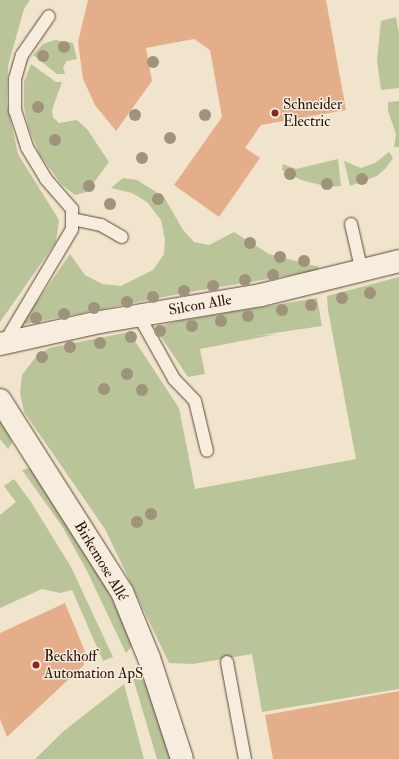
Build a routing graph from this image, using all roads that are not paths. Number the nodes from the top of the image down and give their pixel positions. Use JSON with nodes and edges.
{"nodes":[{"id":1,"x":49,"y":16,"type":"dead end"},
{"id":2,"x":72,"y":219,"type":"junction"},
{"id":3,"x":350,"y":224,"type":"dead end"},
{"id":4,"x":122,"y":237,"type":"dead end"},
{"id":5,"x":399,"y":261,"type":"edge"},
{"id":6,"x":362,"y":272,"type":"junction"},
{"id":7,"x":139,"y":316,"type":"junction"},
{"id":8,"x":2,"y":343,"type":"edge"},
{"id":9,"x":0,"y":400,"type":"edge"},
{"id":10,"x":207,"y":451,"type":"dead end"},
{"id":11,"x":227,"y":662,"type":"dead end"},
{"id":12,"x":182,"y":759,"type":"edge"},
{"id":13,"x":245,"y":759,"type":"edge"}],
"edges":[{"from":1,"to":2,"type":"lane"},
{"from":2,"to":4,"type":"lane"},
{"from":2,"to":8,"type":"lane"},
{"from":3,"to":6,"type":"lane"},
{"from":5,"to":6,"type":"street","name":"Silcon Alle"},
{"from":6,"to":7,"type":"street","name":"Silcon Alle"},
{"from":7,"to":8,"type":"street","name":"Silcon Alle"},
{"from":7,"to":10,"type":"lane"},
{"from":9,"to":12,"type":"street","name":"Birkemose Allé"},
{"from":11,"to":13,"type":"lane"}]}
